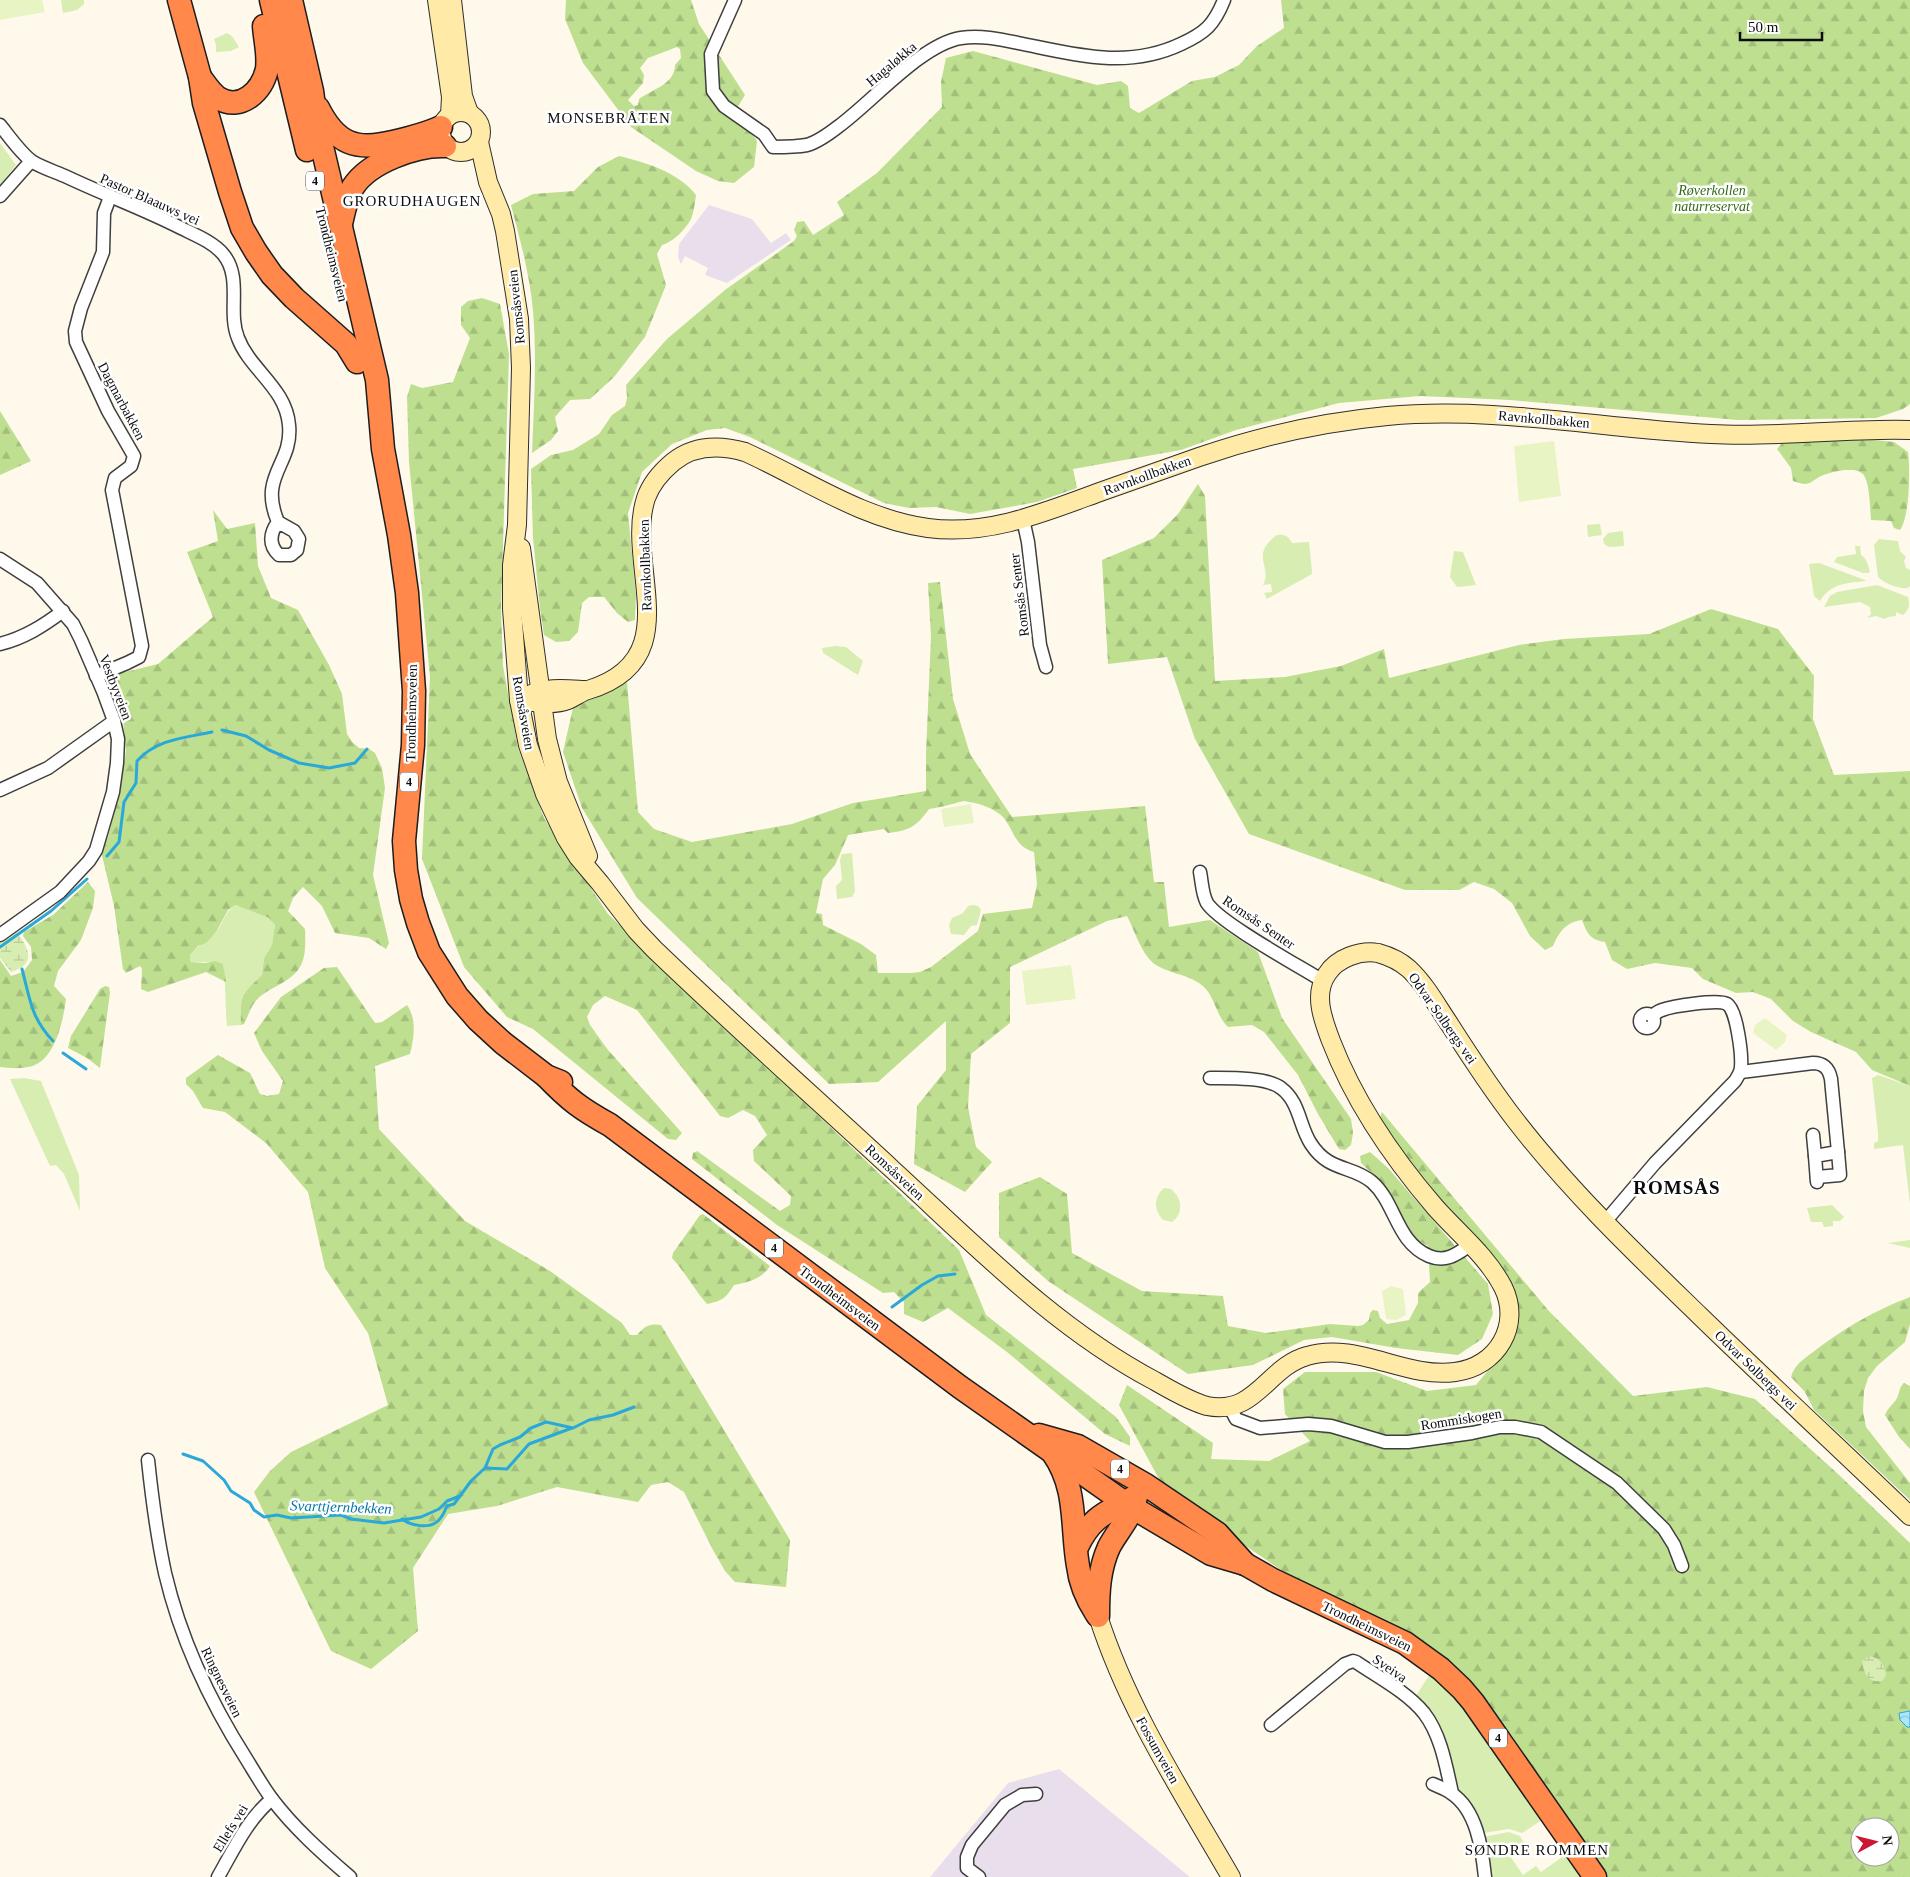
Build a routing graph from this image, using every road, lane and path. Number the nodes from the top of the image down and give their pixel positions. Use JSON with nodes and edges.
{"nodes":[{"id":1,"x":178,"y":0,"type":"edge"},
{"id":2,"x":261,"y":0,"type":"edge"},
{"id":3,"x":271,"y":0,"type":"edge"},
{"id":4,"x":291,"y":0,"type":"edge"},
{"id":5,"x":437,"y":0,"type":"edge"},
{"id":6,"x":452,"y":0,"type":"edge"},
{"id":7,"x":735,"y":0,"type":"edge"},
{"id":8,"x":1224,"y":0,"type":"edge"},
{"id":9,"x":200,"y":77,"type":"junction"},
{"id":10,"x":312,"y":91,"type":"junction"},
{"id":11,"x":469,"y":113,"type":"junction"},
{"id":12,"x":0,"y":125,"type":"edge"},
{"id":13,"x":450,"y":135,"type":"junction"},
{"id":14,"x":479,"y":142,"type":"junction"},
{"id":15,"x":31,"y":161,"type":"junction"},
{"id":16,"x":488,"y":182,"type":"junction"},
{"id":17,"x":0,"y":196,"type":"edge"},
{"id":18,"x":110,"y":197,"type":"junction"},
{"id":19,"x":340,"y":227,"type":"junction"},
{"id":20,"x":357,"y":362,"type":"junction"},
{"id":21,"x":1910,"y":430,"type":"edge"},
{"id":22,"x":383,"y":449,"type":"junction"},
{"id":23,"x":1023,"y":519,"type":"junction"},
{"id":24,"x":278,"y":522,"type":"dead end"},
{"id":25,"x":517,"y":525,"type":"junction"},
{"id":26,"x":0,"y":559,"type":"edge"},
{"id":27,"x":63,"y":611,"type":"junction"},
{"id":28,"x":0,"y":644,"type":"edge"},
{"id":29,"x":1046,"y":668,"type":"dead end"},
{"id":30,"x":96,"y":676,"type":"junction"},
{"id":31,"x":541,"y":697,"type":"junction"},
{"id":32,"x":519,"y":700,"type":"junction"},
{"id":33,"x":114,"y":721,"type":"junction"},
{"id":34,"x":0,"y":790,"type":"edge"},
{"id":35,"x":1200,"y":872,"type":"dead end"},
{"id":36,"x":600,"y":883,"type":"junction"},
{"id":37,"x":0,"y":935,"type":"edge"},
{"id":38,"x":1323,"y":981,"type":"junction"},
{"id":39,"x":1652,"y":1016,"type":"dead end"},
{"id":40,"x":1740,"y":1072,"type":"junction"},
{"id":41,"x":1210,"y":1078,"type":"dead end"},
{"id":42,"x":1813,"y":1135,"type":"dead end"},
{"id":43,"x":1838,"y":1152,"type":"junction"},
{"id":44,"x":1816,"y":1156,"type":"junction"},
{"id":45,"x":1604,"y":1223,"type":"junction"},
{"id":46,"x":1470,"y":1244,"type":"junction"},
{"id":47,"x":1229,"y":1406,"type":"junction"},
{"id":48,"x":1025,"y":1433,"type":"junction"},
{"id":49,"x":1050,"y":1449,"type":"junction"},
{"id":50,"x":148,"y":1460,"type":"dead end"},
{"id":51,"x":1131,"y":1502,"type":"junction"},
{"id":52,"x":1910,"y":1516,"type":"edge"},
{"id":53,"x":1076,"y":1548,"type":"junction"},
{"id":54,"x":1245,"y":1564,"type":"junction"},
{"id":55,"x":1682,"y":1566,"type":"dead end"},
{"id":56,"x":1098,"y":1616,"type":"junction"},
{"id":57,"x":1271,"y":1725,"type":"dead end"},
{"id":58,"x":1433,"y":1784,"type":"dead end"},
{"id":59,"x":1452,"y":1793,"type":"junction"},
{"id":60,"x":1036,"y":1794,"type":"dead end"},
{"id":61,"x":272,"y":1798,"type":"junction"},
{"id":62,"x":218,"y":1877,"type":"edge"},
{"id":63,"x":350,"y":1877,"type":"edge"},
{"id":64,"x":979,"y":1877,"type":"edge"},
{"id":65,"x":1231,"y":1877,"type":"edge"},
{"id":66,"x":1485,"y":1877,"type":"edge"},
{"id":67,"x":1596,"y":1877,"type":"edge"}],
"edges":[{"from":1,"to":9,"type":"highway"},
{"from":2,"to":9,"type":"highway"},
{"from":3,"to":20,"type":"highway","name":"Trondheimsveien","number":"4"},
{"from":4,"to":10,"type":"highway","name":"Trondheimsveien","number":"4"},
{"from":5,"to":13,"type":"street"},
{"from":6,"to":11,"type":"street"},
{"from":7,"to":8,"type":"street","name":"Hagaløkka"},
{"from":9,"to":20,"type":"highway"},
{"from":10,"to":13,"type":"highway"},
{"from":10,"to":19,"type":"highway","name":"Trondheimsveien","number":"4"},
{"from":11,"to":13,"type":"street"},
{"from":11,"to":14,"type":"street"},
{"from":12,"to":15,"type":"street","name":"Pastor Blaauws vei"},
{"from":13,"to":14,"type":"street"},
{"from":13,"to":16,"type":"street","name":"Romsåsveien"},
{"from":13,"to":19,"type":"highway"},
{"from":14,"to":16,"type":"street","name":"Romsåsveien"},
{"from":15,"to":17,"type":"street"},
{"from":15,"to":18,"type":"street","name":"Pastor Blaauws vei"},
{"from":16,"to":25,"type":"street","name":"Romsåsveien"},
{"from":18,"to":24,"type":"street","name":"Pastor Blaauws vei"},
{"from":18,"to":30,"type":"street","name":"Dagmarbakken"},
{"from":19,"to":22,"type":"highway","name":"Trondheimsveien","number":"4"},
{"from":20,"to":22,"type":"highway","name":"Trondheimsveien","number":"4"},
{"from":21,"to":23,"type":"street","name":"Ravnkollbakken"},
{"from":22,"to":48,"type":"highway","name":"Trondheimsveien","number":"4"},
{"from":23,"to":29,"type":"street","name":"Romsås Senter"},
{"from":23,"to":31,"type":"street","name":"Ravnkollbakken"},
{"from":25,"to":31,"type":"street","name":"Romsåsveien"},
{"from":25,"to":32,"type":"street","name":"Romsåsveien"},
{"from":26,"to":27,"type":"street","name":"Vestbyveien"},
{"from":27,"to":28,"type":"street"},
{"from":27,"to":30,"type":"street","name":"Vestbyveien"},
{"from":30,"to":33,"type":"street","name":"Vestbyveien"},
{"from":31,"to":32,"type":"street","name":"Ravnkollbakken"},
{"from":31,"to":36,"type":"street","name":"Romsåsveien"},
{"from":32,"to":36,"type":"street","name":"Romsåsveien"},
{"from":33,"to":34,"type":"street"},
{"from":33,"to":37,"type":"street","name":"Vestbyveien"},
{"from":35,"to":38,"type":"street","name":"Romsås Senter"},
{"from":36,"to":47,"type":"street","name":"Romsåsveien"},
{"from":38,"to":45,"type":"street","name":"Odvar Solbergs vei"},
{"from":38,"to":46,"type":"street"},
{"from":39,"to":40,"type":"street"},
{"from":40,"to":43,"type":"street"},
{"from":40,"to":45,"type":"street"},
{"from":41,"to":46,"type":"street"},
{"from":42,"to":44,"type":"street"},
{"from":43,"to":44,"type":"street"},
{"from":43,"to":44,"type":"street"},
{"from":45,"to":52,"type":"street","name":"Odvar Solbergs vei"},
{"from":46,"to":47,"type":"street"},
{"from":47,"to":55,"type":"street","name":"Rommiskogen"},
{"from":48,"to":49,"type":"highway","name":"Trondheimsveien","number":"4"},
{"from":48,"to":54,"type":"highway","name":"Trondheimsveien","number":"4"},
{"from":49,"to":51,"type":"highway","name":"Trondheimsveien","number":"4"},
{"from":49,"to":53,"type":"highway"},
{"from":50,"to":61,"type":"street","name":"Ringnesveien"},
{"from":51,"to":53,"type":"highway"},
{"from":51,"to":54,"type":"highway","name":"Trondheimsveien","number":"4"},
{"from":51,"to":56,"type":"highway"},
{"from":53,"to":56,"type":"highway"},
{"from":54,"to":67,"type":"highway","name":"Trondheimsveien","number":"4"},
{"from":56,"to":65,"type":"street","name":"Fossumveien"},
{"from":57,"to":59,"type":"street","name":"Sveiva"},
{"from":58,"to":59,"type":"street","name":"Sveiva"},
{"from":59,"to":66,"type":"street","name":"Sveiva"},
{"from":60,"to":64,"type":"street"},
{"from":61,"to":62,"type":"street","name":"Ellefs vei"},
{"from":61,"to":63,"type":"street","name":"Ringnesveien"}]}
